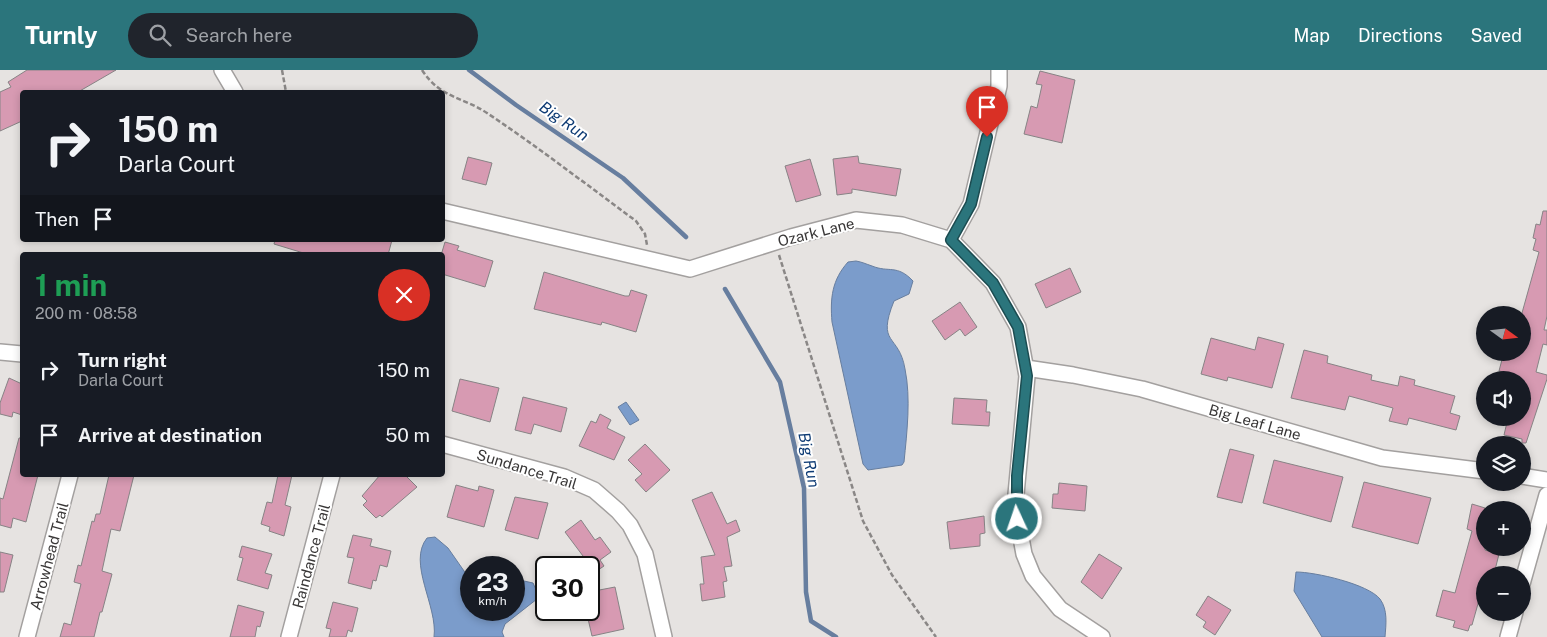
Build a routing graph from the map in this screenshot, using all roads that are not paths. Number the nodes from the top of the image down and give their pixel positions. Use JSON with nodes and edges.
{"nodes":[{"id":1,"x":222,"y":70,"type":"edge"},
{"id":2,"x":999,"y":70,"type":"edge"},
{"id":3,"x":234,"y":90,"type":"edge"},
{"id":4,"x":445,"y":211,"type":"edge"},
{"id":5,"x":951,"y":240,"type":"junction"},
{"id":6,"x":0,"y":352,"type":"edge"},
{"id":7,"x":20,"y":354,"type":"edge"},
{"id":8,"x":1026,"y":368,"type":"junction"},
{"id":9,"x":445,"y":445,"type":"edge"},
{"id":10,"x":1476,"y":470,"type":"edge"},
{"id":11,"x":69,"y":477,"type":"edge"},
{"id":12,"x":331,"y":477,"type":"edge"},
{"id":13,"x":1531,"y":477,"type":"edge"},
{"id":14,"x":1547,"y":480,"type":"edge"},
{"id":15,"x":1547,"y":494,"type":"edge"},
{"id":16,"x":1527,"y":566,"type":"edge"},
{"id":17,"x":1512,"y":621,"type":"edge"},
{"id":18,"x":27,"y":637,"type":"edge"},
{"id":19,"x":289,"y":637,"type":"edge"},
{"id":20,"x":664,"y":637,"type":"edge"},
{"id":21,"x":1102,"y":637,"type":"edge"},
{"id":22,"x":1508,"y":637,"type":"edge"}],
"edges":[{"from":1,"to":3,"type":"street"},
{"from":2,"to":5,"type":"street"},
{"from":4,"to":5,"type":"street","name":"Ozark Lane"},
{"from":5,"to":8,"type":"street","name":"Ozark Lane"},
{"from":6,"to":7,"type":"street"},
{"from":8,"to":10,"type":"street","name":"Big Leaf Lane"},
{"from":8,"to":21,"type":"street","name":"Ozark Lane"},
{"from":9,"to":20,"type":"street","name":"Sundance Trail"},
{"from":11,"to":18,"type":"street","name":"Arrowhead Trail"},
{"from":12,"to":19,"type":"street","name":"Raindance Trail"},
{"from":13,"to":14,"type":"street"},
{"from":15,"to":16,"type":"street"},
{"from":17,"to":22,"type":"street"}]}
